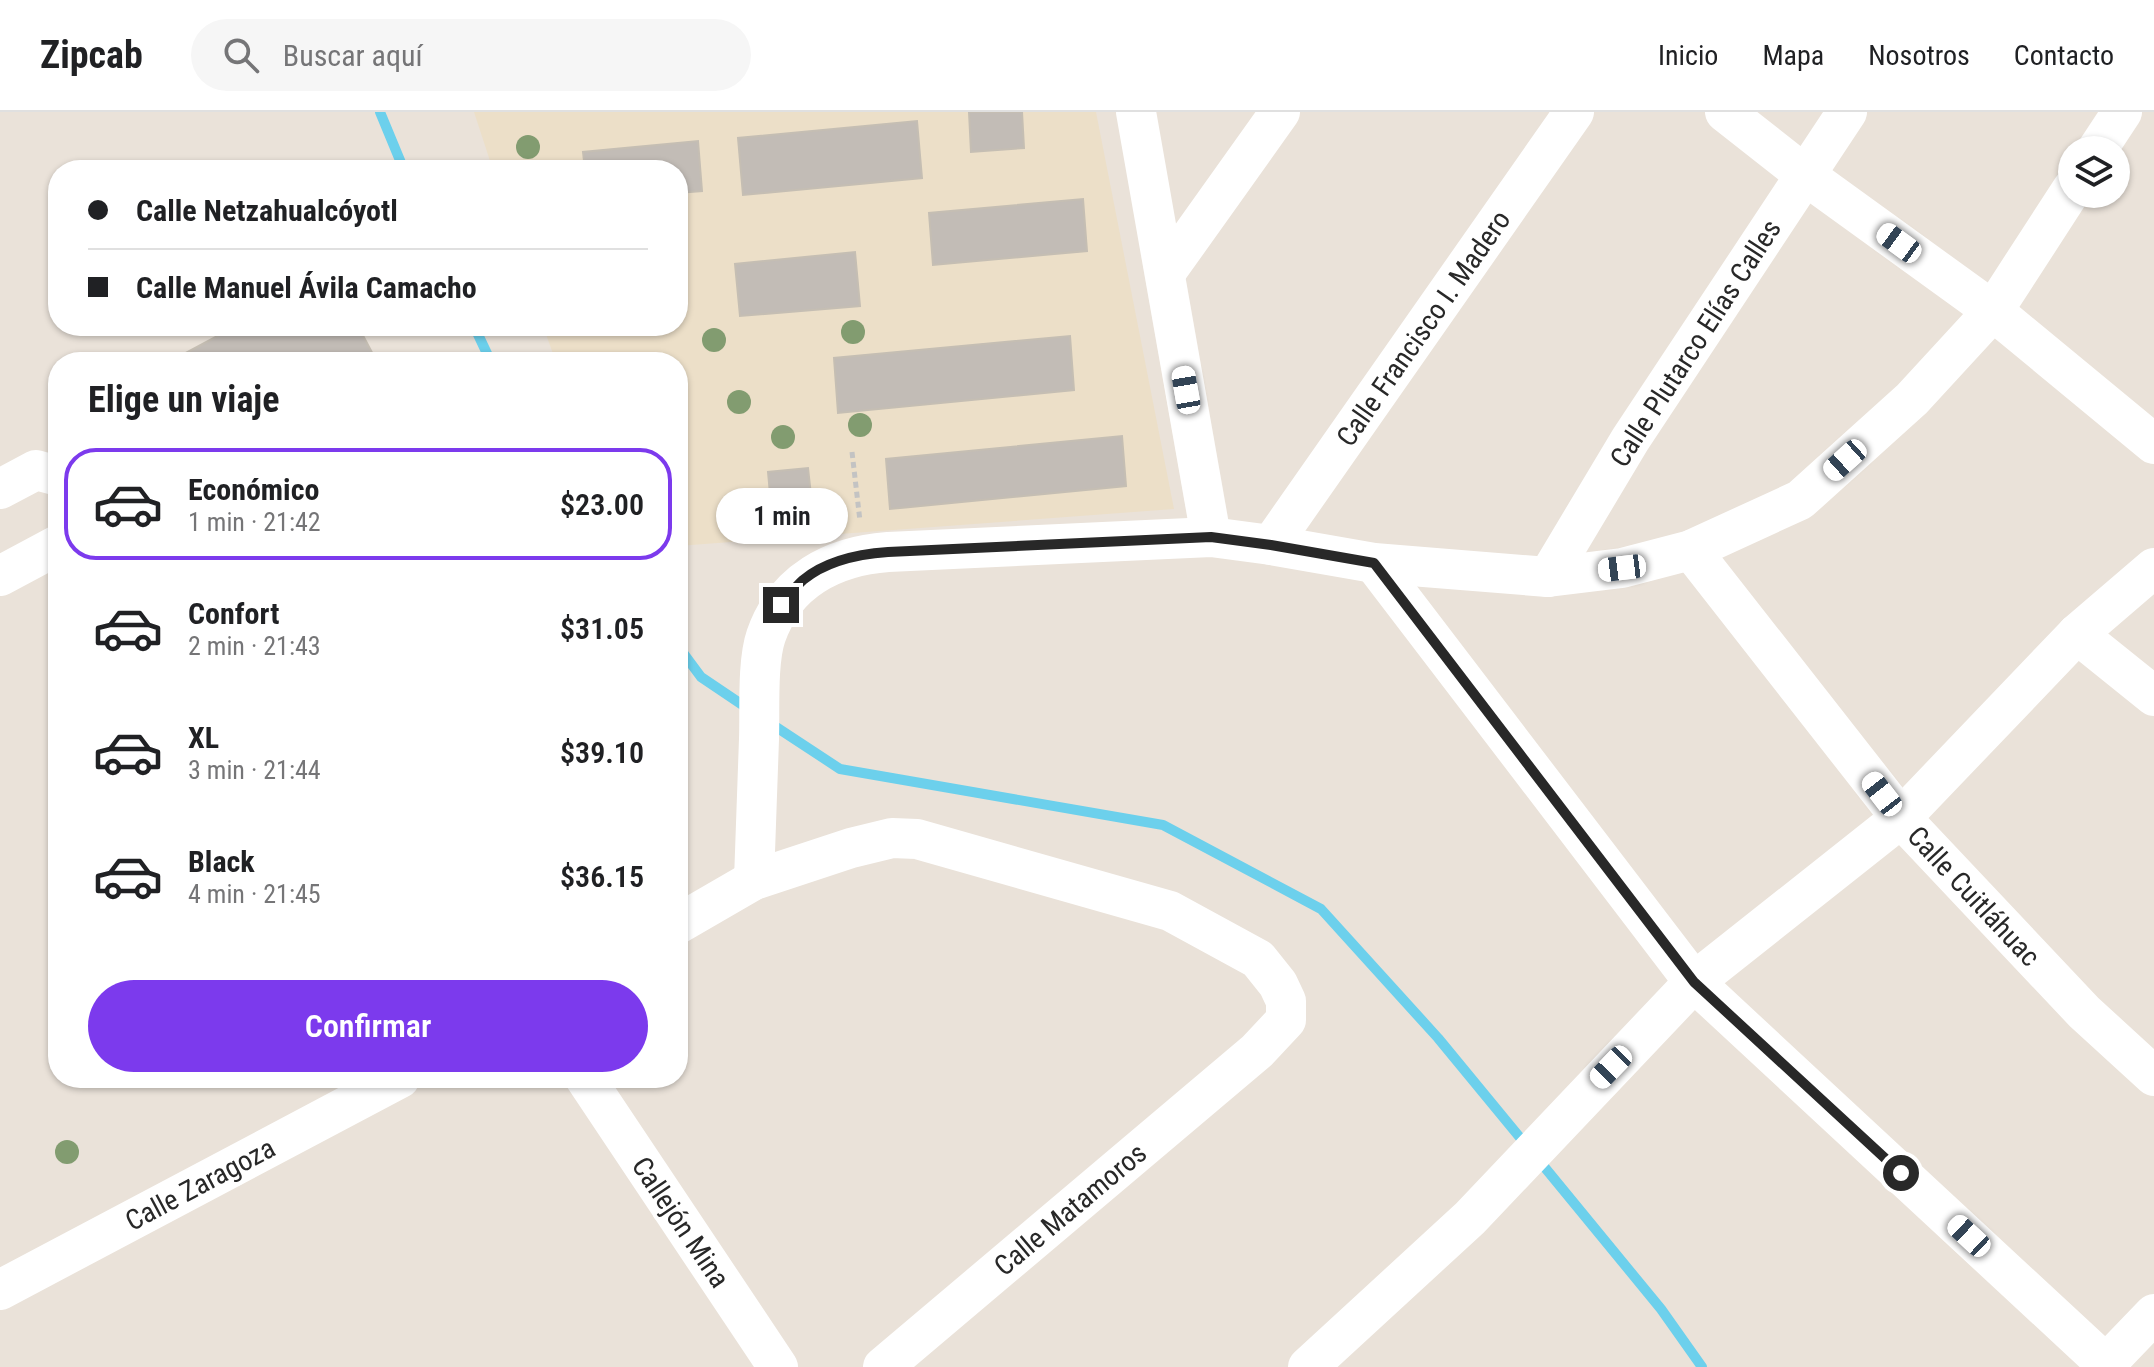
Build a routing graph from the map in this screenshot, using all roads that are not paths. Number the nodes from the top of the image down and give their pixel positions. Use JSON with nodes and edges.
{"nodes":[{"id":1,"x":1136,"y":112,"type":"edge"},
{"id":2,"x":1280,"y":112,"type":"edge"},
{"id":3,"x":1574,"y":112,"type":"edge"},
{"id":4,"x":1725,"y":112,"type":"edge"},
{"id":5,"x":1847,"y":112,"type":"edge"},
{"id":6,"x":2122,"y":112,"type":"edge"},
{"id":7,"x":2106,"y":136,"type":"edge"},
{"id":8,"x":1805,"y":175,"type":"junction"},
{"id":9,"x":2060,"y":208,"type":"edge"},
{"id":10,"x":1166,"y":272,"type":"junction"},
{"id":11,"x":1993,"y":311,"type":"junction"},
{"id":12,"x":2154,"y":444,"type":"edge"},
{"id":13,"x":48,"y":473,"type":"edge"},
{"id":14,"x":0,"y":489,"type":"edge"},
{"id":15,"x":1211,"y":537,"type":"junction"},
{"id":16,"x":1271,"y":545,"type":"junction"},
{"id":17,"x":48,"y":550,"type":"edge"},
{"id":18,"x":1691,"y":550,"type":"junction"},
{"id":19,"x":1374,"y":563,"type":"junction"},
{"id":20,"x":2154,"y":568,"type":"edge"},
{"id":21,"x":0,"y":576,"type":"edge"},
{"id":22,"x":1548,"y":577,"type":"junction"},
{"id":23,"x":2077,"y":634,"type":"junction"},
{"id":24,"x":2154,"y":696,"type":"edge"},
{"id":25,"x":1901,"y":818,"type":"junction"},
{"id":26,"x":754,"y":880,"type":"junction"},
{"id":27,"x":688,"y":918,"type":"edge"},
{"id":28,"x":1694,"y":982,"type":"junction"},
{"id":29,"x":2154,"y":1076,"type":"edge"},
{"id":30,"x":381,"y":1088,"type":"edge"},
{"id":31,"x":592,"y":1088,"type":"edge"},
{"id":32,"x":0,"y":1290,"type":"edge"},
{"id":33,"x":2154,"y":1314,"type":"edge"},
{"id":34,"x":2107,"y":1366,"type":"edge"},
{"id":35,"x":778,"y":1367,"type":"edge"},
{"id":36,"x":883,"y":1367,"type":"edge"},
{"id":37,"x":1308,"y":1367,"type":"edge"}],
"edges":[{"from":1,"to":10,"type":"street"},
{"from":2,"to":10,"type":"street"},
{"from":3,"to":16,"type":"street","name":"Calle Francisco I. Madero"},
{"from":4,"to":8,"type":"street"},
{"from":5,"to":8,"type":"street","name":"Calle Plutarco Elías Calles"},
{"from":6,"to":7,"type":"street"},
{"from":8,"to":11,"type":"street"},
{"from":8,"to":22,"type":"street","name":"Calle Plutarco Elías Calles"},
{"from":9,"to":11,"type":"street"},
{"from":10,"to":15,"type":"street"},
{"from":11,"to":12,"type":"street"},
{"from":11,"to":18,"type":"street"},
{"from":13,"to":14,"type":"street"},
{"from":15,"to":16,"type":"street"},
{"from":15,"to":26,"type":"street"},
{"from":16,"to":19,"type":"street"},
{"from":17,"to":21,"type":"street"},
{"from":18,"to":22,"type":"street"},
{"from":18,"to":25,"type":"street","name":"Calle Cuitláhuac"},
{"from":19,"to":22,"type":"street"},
{"from":19,"to":28,"type":"street"},
{"from":20,"to":23,"type":"street"},
{"from":23,"to":24,"type":"street"},
{"from":23,"to":25,"type":"street"},
{"from":25,"to":28,"type":"street"},
{"from":25,"to":29,"type":"street","name":"Calle Cuitláhuac"},
{"from":26,"to":27,"type":"street"},
{"from":26,"to":36,"type":"street","name":"Calle Matamoros"},
{"from":28,"to":34,"type":"street"},
{"from":28,"to":37,"type":"street"},
{"from":30,"to":32,"type":"street","name":"Calle Zaragoza"},
{"from":31,"to":35,"type":"street","name":"Callejón Mina"},
{"from":33,"to":34,"type":"street"}]}
